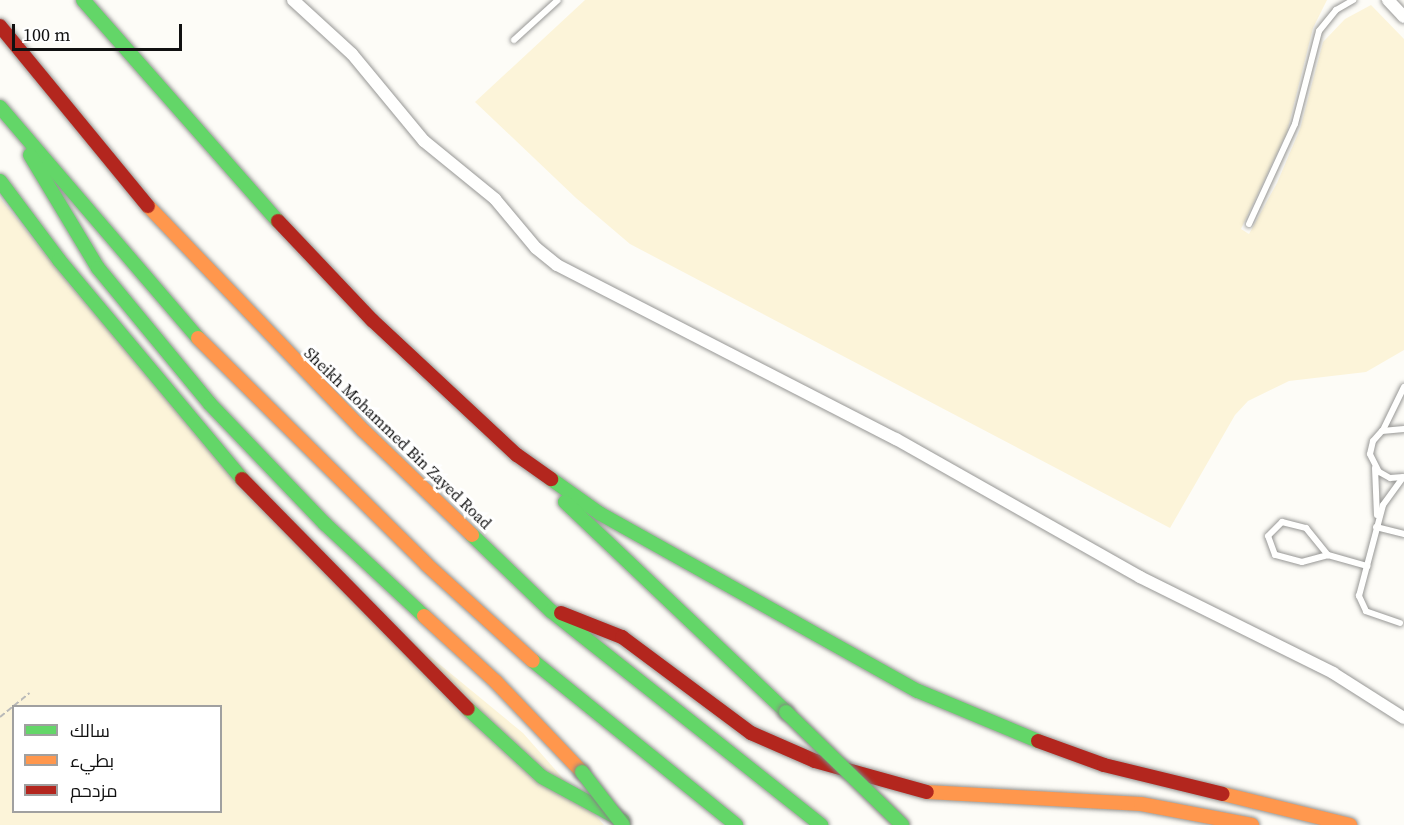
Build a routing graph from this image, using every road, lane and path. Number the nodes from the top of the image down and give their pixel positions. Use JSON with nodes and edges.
{"nodes":[{"id":1,"x":83,"y":0,"type":"edge"},
{"id":2,"x":293,"y":0,"type":"edge"},
{"id":3,"x":558,"y":0,"type":"edge"},
{"id":4,"x":1353,"y":0,"type":"edge"},
{"id":5,"x":1388,"y":0,"type":"edge"},
{"id":6,"x":1404,"y":17,"type":"edge"},
{"id":7,"x":0,"y":26,"type":"edge"},
{"id":8,"x":514,"y":40,"type":"dead end"},
{"id":9,"x":0,"y":107,"type":"edge"},
{"id":10,"x":18,"y":130,"type":"junction"},
{"id":11,"x":0,"y":181,"type":"edge"},
{"id":12,"x":1249,"y":224,"type":"dead end"},
{"id":13,"x":1404,"y":387,"type":"edge"},
{"id":14,"x":1404,"y":429,"type":"edge"},
{"id":15,"x":1382,"y":431,"type":"junction"},
{"id":16,"x":517,"y":454,"type":"junction"},
{"id":17,"x":1375,"y":468,"type":"junction"},
{"id":18,"x":1403,"y":477,"type":"edge"},
{"id":19,"x":1376,"y":527,"type":"junction"},
{"id":20,"x":1404,"y":534,"type":"edge"},
{"id":21,"x":1328,"y":555,"type":"junction"},
{"id":22,"x":1367,"y":566,"type":"junction"},
{"id":23,"x":551,"y":611,"type":"junction"},
{"id":24,"x":1400,"y":623,"type":"dead end"},
{"id":25,"x":30,"y":693,"type":"dead end"},
{"id":26,"x":15,"y":705,"type":"edge"},
{"id":27,"x":12,"y":707,"type":"edge"},
{"id":28,"x":0,"y":717,"type":"edge"},
{"id":29,"x":1404,"y":718,"type":"edge"},
{"id":30,"x":623,"y":825,"type":"edge"},
{"id":31,"x":631,"y":825,"type":"edge"},
{"id":32,"x":736,"y":825,"type":"edge"},
{"id":33,"x":821,"y":825,"type":"edge"},
{"id":34,"x":902,"y":825,"type":"edge"},
{"id":35,"x":1252,"y":825,"type":"edge"},
{"id":36,"x":1350,"y":825,"type":"edge"}],
"edges":[{"from":1,"to":16,"type":"highway"},
{"from":2,"to":29,"type":"street"},
{"from":3,"to":8,"type":"lane"},
{"from":4,"to":12,"type":"lane"},
{"from":5,"to":6,"type":"street"},
{"from":7,"to":23,"type":"highway","name":"Sheikh Mohammed Bin Zayed Road"},
{"from":9,"to":10,"type":"highway"},
{"from":10,"to":30,"type":"highway","bridge":true},
{"from":10,"to":32,"type":"highway"},
{"from":11,"to":31,"type":"highway"},
{"from":13,"to":15,"type":"lane"},
{"from":14,"to":15,"type":"lane"},
{"from":15,"to":17,"type":"lane"},
{"from":16,"to":34,"type":"highway","bridge":true},
{"from":16,"to":36,"type":"highway"},
{"from":17,"to":18,"type":"lane"},
{"from":17,"to":19,"type":"lane"},
{"from":18,"to":19,"type":"lane"},
{"from":19,"to":20,"type":"lane"},
{"from":19,"to":22,"type":"lane"},
{"from":21,"to":21,"type":"lane"},
{"from":21,"to":22,"type":"lane"},
{"from":22,"to":24,"type":"lane"},
{"from":23,"to":33,"type":"highway","name":"Sheikh Mohammed Bin Zayed Road"},
{"from":23,"to":35,"type":"highway"},
{"from":25,"to":26,"type":"path"},
{"from":27,"to":28,"type":"path"}]}
